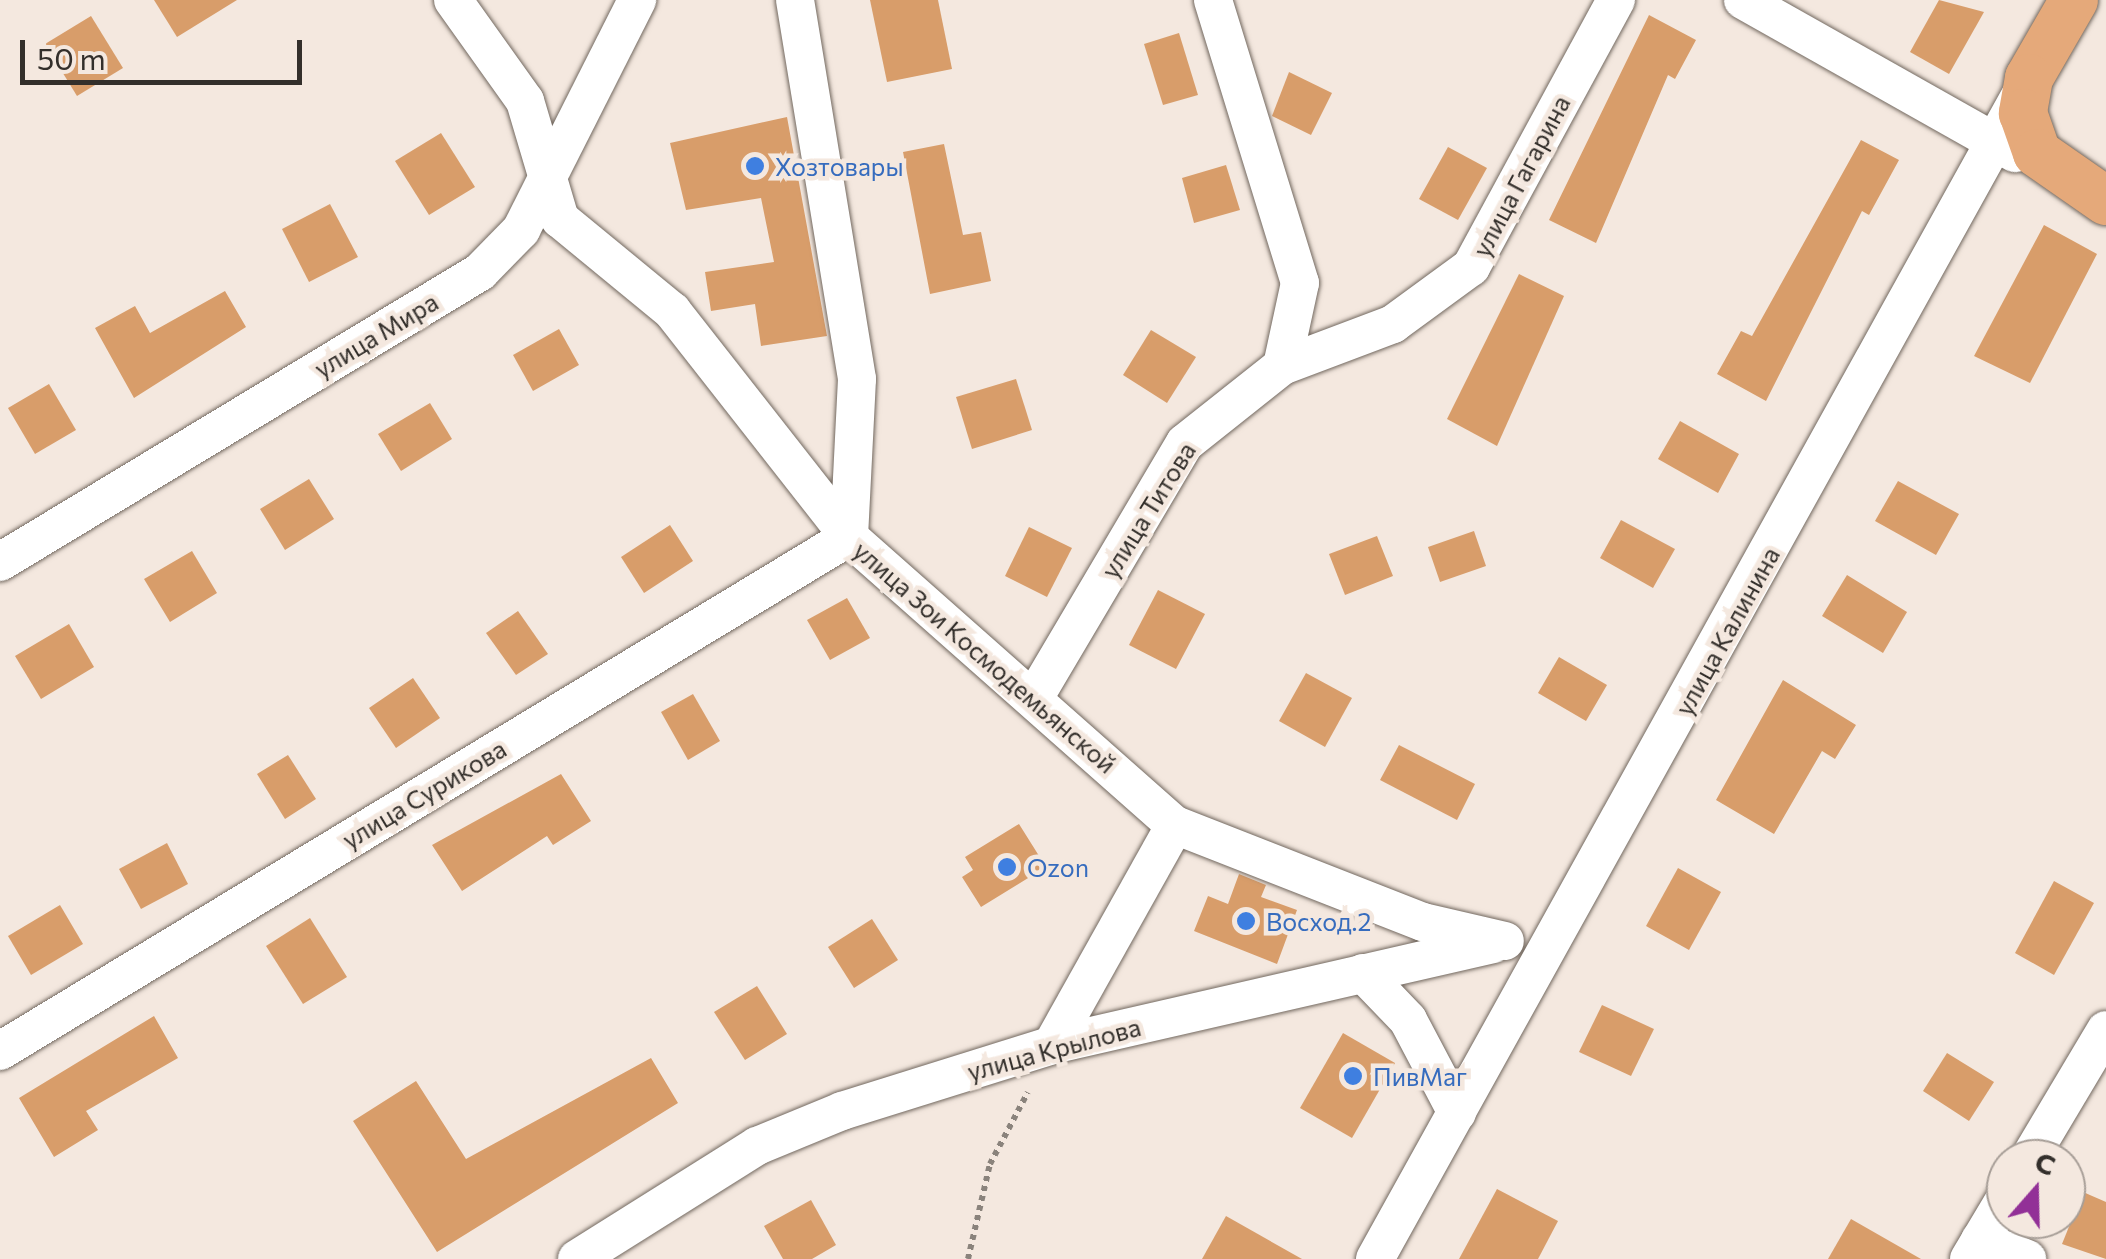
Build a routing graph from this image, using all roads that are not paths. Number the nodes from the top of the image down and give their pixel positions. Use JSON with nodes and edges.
{"nodes":[{"id":1,"x":452,"y":0,"type":"edge"},
{"id":2,"x":637,"y":0,"type":"edge"},
{"id":3,"x":795,"y":0,"type":"edge"},
{"id":4,"x":1213,"y":0,"type":"edge"},
{"id":5,"x":1616,"y":0,"type":"edge"},
{"id":6,"x":1743,"y":0,"type":"edge"},
{"id":7,"x":2074,"y":0,"type":"edge"},
{"id":8,"x":2029,"y":78,"type":"junction"},
{"id":9,"x":1994,"y":142,"type":"junction"},
{"id":10,"x":552,"y":172,"type":"junction"},
{"id":11,"x":2062,"y":179,"type":"junction"},
{"id":12,"x":2106,"y":202,"type":"edge"},
{"id":13,"x":1282,"y":366,"type":"junction"},
{"id":14,"x":848,"y":537,"type":"junction"},
{"id":15,"x":0,"y":562,"type":"edge"},
{"id":16,"x":1034,"y":698,"type":"junction"},
{"id":17,"x":1175,"y":824,"type":"junction"},
{"id":18,"x":1564,"y":924,"type":"junction"},
{"id":19,"x":1506,"y":941,"type":"junction"},
{"id":20,"x":1363,"y":973,"type":"junction"},
{"id":21,"x":2106,"y":1030,"type":"edge"},
{"id":22,"x":1052,"y":1045,"type":"junction"},
{"id":23,"x":0,"y":1051,"type":"edge"},
{"id":24,"x":1457,"y":1113,"type":"junction"},
{"id":25,"x":2041,"y":1139,"type":"edge"},
{"id":26,"x":1975,"y":1249,"type":"edge"},
{"id":27,"x":576,"y":1259,"type":"edge"},
{"id":28,"x":1375,"y":1259,"type":"edge"},
{"id":29,"x":2027,"y":1259,"type":"edge"}],
"edges":[{"from":1,"to":10,"type":"street"},
{"from":2,"to":10,"type":"street","name":"улица Мира"},
{"from":3,"to":14,"type":"street","name":"улица Зои Космодемьянской"},
{"from":4,"to":13,"type":"street"},
{"from":5,"to":13,"type":"street","name":"улица Гагарина"},
{"from":6,"to":9,"type":"street"},
{"from":7,"to":8,"type":"main road","name":"улица Калинина"},
{"from":8,"to":9,"type":"street","name":"улица Калинина"},
{"from":8,"to":11,"type":"main road"},
{"from":9,"to":11,"type":"street"},
{"from":9,"to":18,"type":"street","name":"улица Калинина"},
{"from":10,"to":14,"type":"street"},
{"from":10,"to":15,"type":"street","name":"улица Мира"},
{"from":11,"to":12,"type":"main road"},
{"from":13,"to":16,"type":"street","name":"улица Титова"},
{"from":14,"to":16,"type":"street","name":"улица Зои Космодемьянской"},
{"from":14,"to":23,"type":"street","name":"улица Сурикова"},
{"from":16,"to":17,"type":"street","name":"улица Зои Космодемьянской"},
{"from":17,"to":19,"type":"street","name":"улица Зои Космодемьянской"},
{"from":17,"to":22,"type":"street"},
{"from":18,"to":19,"type":"street","name":"улица Крылова"},
{"from":18,"to":24,"type":"street","name":"улица Калинина"},
{"from":19,"to":20,"type":"street","name":"улица Крылова"},
{"from":20,"to":22,"type":"street","name":"улица Крылова"},
{"from":20,"to":24,"type":"street"},
{"from":21,"to":25,"type":"street"},
{"from":22,"to":27,"type":"street","name":"улица Крылова"},
{"from":24,"to":28,"type":"street","name":"улица Калинина"},
{"from":26,"to":29,"type":"street"}]}
